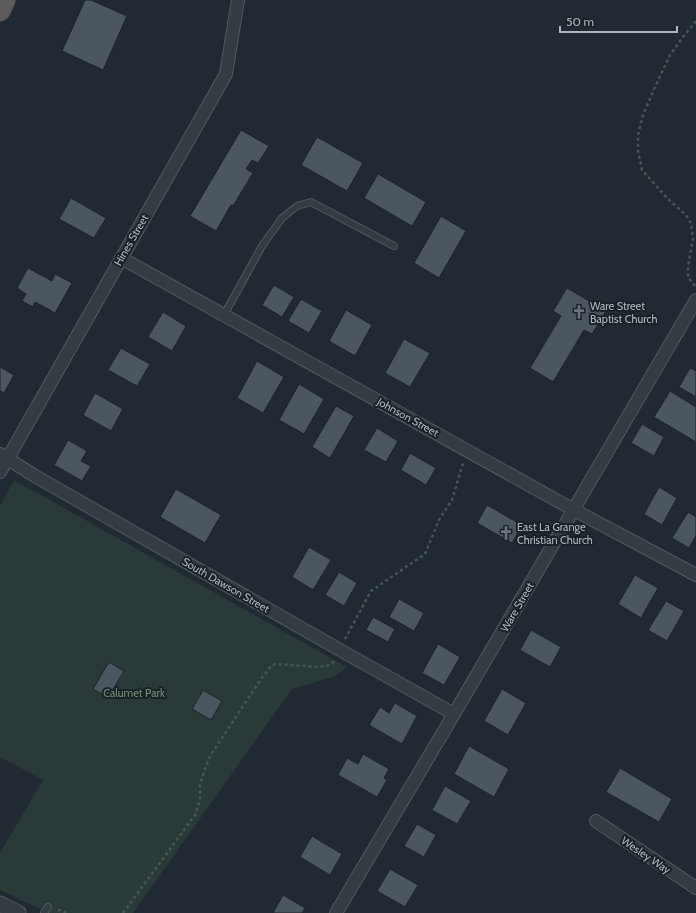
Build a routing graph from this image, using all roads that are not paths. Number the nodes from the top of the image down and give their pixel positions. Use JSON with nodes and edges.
{"nodes":[{"id":1,"x":5,"y":0,"type":"edge"},
{"id":2,"x":238,"y":0,"type":"edge"},
{"id":3,"x":0,"y":11,"type":"edge"},
{"id":4,"x":394,"y":246,"type":"dead end"},
{"id":5,"x":121,"y":258,"type":"junction"},
{"id":6,"x":696,"y":300,"type":"edge"},
{"id":7,"x":224,"y":315,"type":"junction"},
{"id":8,"x":4,"y":456,"type":"edge"},
{"id":9,"x":0,"y":472,"type":"edge"},
{"id":10,"x":574,"y":510,"type":"junction"},
{"id":11,"x":696,"y":575,"type":"edge"},
{"id":12,"x":454,"y":714,"type":"junction"},
{"id":13,"x":596,"y":822,"type":"dead end"},
{"id":14,"x":696,"y":888,"type":"edge"},
{"id":15,"x":0,"y":904,"type":"edge"},
{"id":16,"x":18,"y":913,"type":"edge"},
{"id":17,"x":336,"y":913,"type":"edge"}],
"edges":[{"from":1,"to":3,"type":"highway"},
{"from":2,"to":5,"type":"street","name":"Hines Street"},
{"from":4,"to":7,"type":"lane"},
{"from":5,"to":7,"type":"street","name":"Johnson Street"},
{"from":5,"to":8,"type":"street","name":"Hines Street"},
{"from":6,"to":10,"type":"street","name":"Ware Street"},
{"from":7,"to":10,"type":"street","name":"Johnson Street"},
{"from":8,"to":9,"type":"street","name":"Hines Street"},
{"from":8,"to":12,"type":"street","name":"South Dawson Street"},
{"from":10,"to":11,"type":"street","name":"Johnson Street"},
{"from":10,"to":12,"type":"street","name":"Ware Street"},
{"from":12,"to":17,"type":"street","name":"Ware Street"},
{"from":13,"to":14,"type":"street","name":"Wesley Way"},
{"from":15,"to":16,"type":"street"}]}
